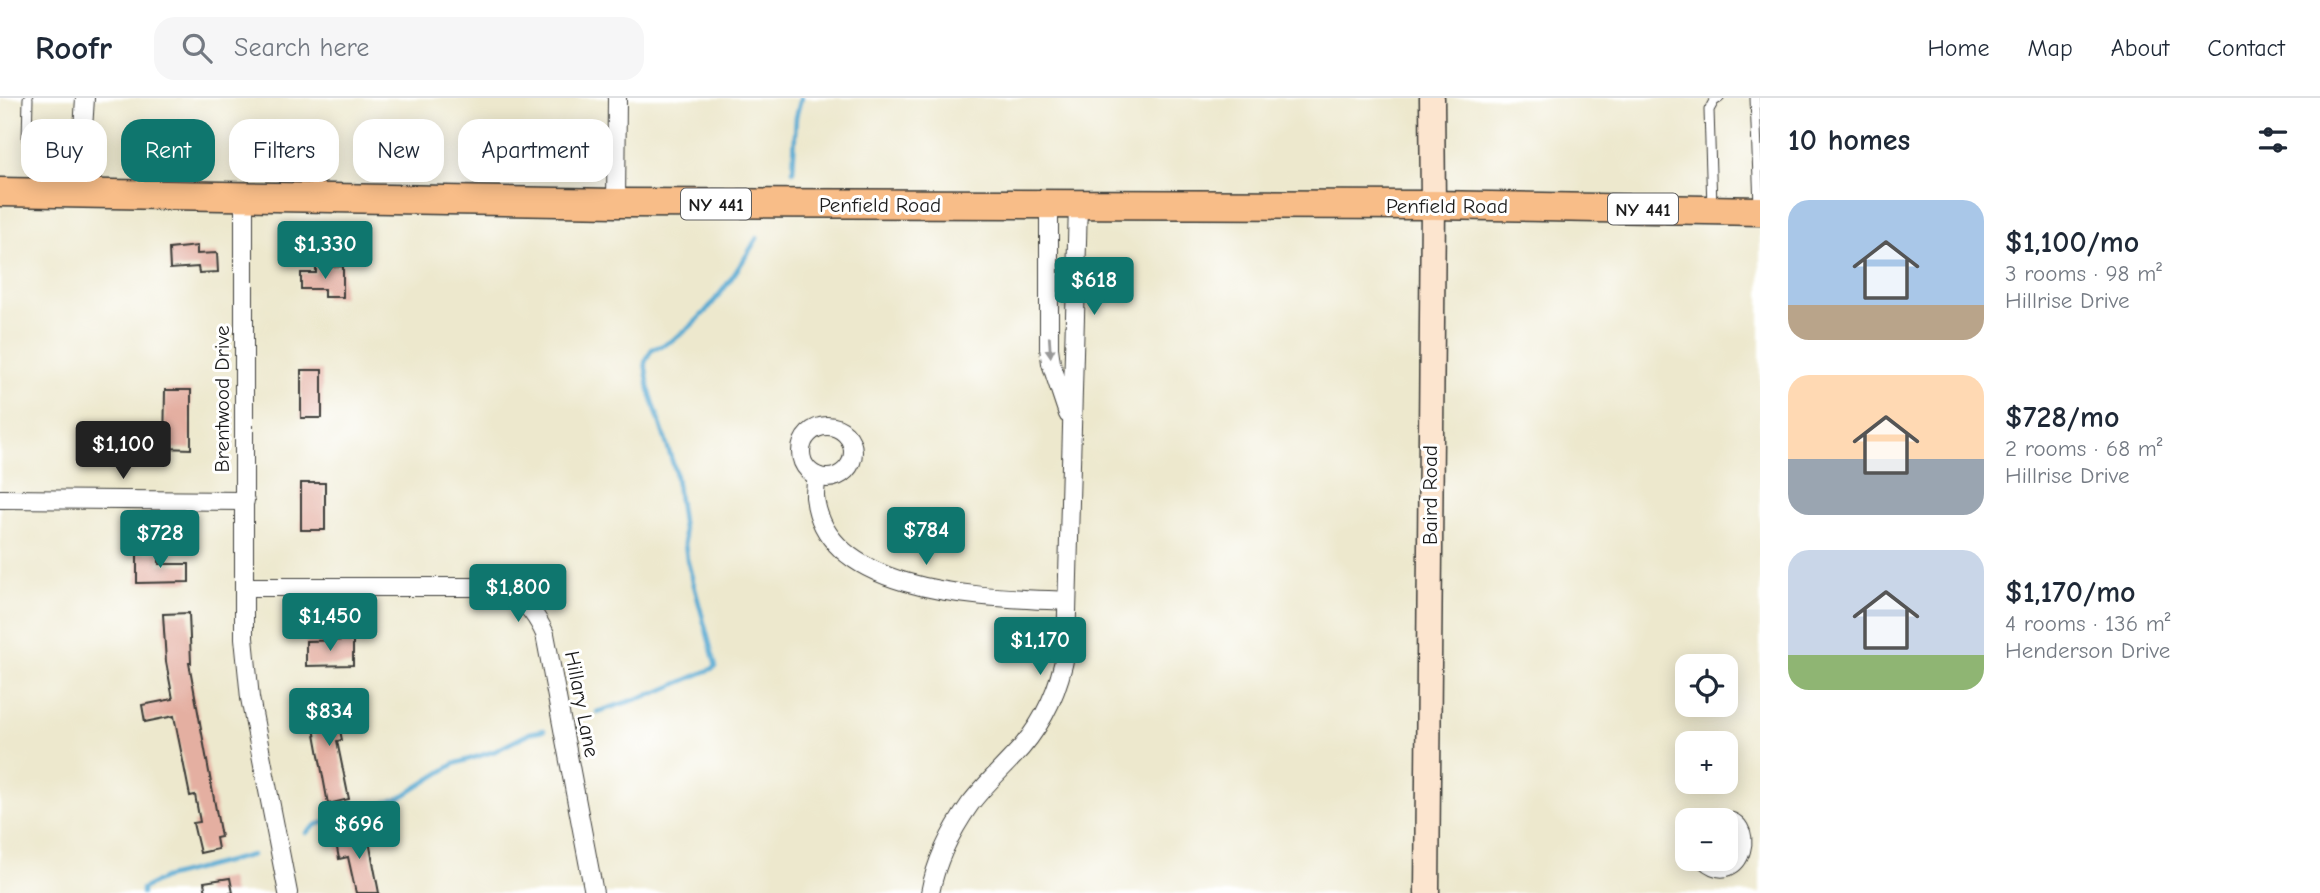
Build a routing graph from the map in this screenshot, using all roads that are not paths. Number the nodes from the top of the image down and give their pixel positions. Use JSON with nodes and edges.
{"nodes":[{"id":1,"x":28,"y":98,"type":"edge"},
{"id":2,"x":85,"y":98,"type":"edge"},
{"id":3,"x":617,"y":98,"type":"edge"},
{"id":4,"x":1432,"y":98,"type":"edge"},
{"id":5,"x":1719,"y":98,"type":"edge"},
{"id":6,"x":1755,"y":98,"type":"edge"},
{"id":7,"x":28,"y":119,"type":"edge"},
{"id":8,"x":0,"y":192,"type":"edge"},
{"id":9,"x":79,"y":192,"type":"junction"},
{"id":10,"x":244,"y":195,"type":"junction"},
{"id":11,"x":616,"y":203,"type":"junction"},
{"id":12,"x":1049,"y":205,"type":"junction"},
{"id":13,"x":1078,"y":205,"type":"junction"},
{"id":14,"x":1433,"y":205,"type":"junction"},
{"id":15,"x":1712,"y":210,"type":"junction"},
{"id":16,"x":1760,"y":211,"type":"edge"},
{"id":17,"x":1072,"y":427,"type":"junction"},
{"id":18,"x":817,"y":475,"type":"dead end"},
{"id":19,"x":0,"y":499,"type":"edge"},
{"id":20,"x":245,"y":501,"type":"junction"},
{"id":21,"x":244,"y":587,"type":"junction"},
{"id":22,"x":1068,"y":601,"type":"junction"},
{"id":23,"x":1738,"y":825,"type":"edge"},
{"id":24,"x":1754,"y":844,"type":"edge"},
{"id":25,"x":1738,"y":864,"type":"edge"},
{"id":26,"x":288,"y":893,"type":"edge"},
{"id":27,"x":594,"y":893,"type":"edge"},
{"id":28,"x":930,"y":893,"type":"edge"},
{"id":29,"x":1427,"y":893,"type":"edge"}],
"edges":[{"from":1,"to":7,"type":"lane"},
{"from":2,"to":9,"type":"street"},
{"from":3,"to":11,"type":"street"},
{"from":4,"to":14,"type":"street","name":"Baird Road"},
{"from":5,"to":15,"type":"lane"},
{"from":6,"to":16,"type":"lane"},
{"from":8,"to":9,"type":"main road","name":"Penfield Road","number":"NY 441"},
{"from":9,"to":10,"type":"main road","name":"Penfield Road","number":"NY 441"},
{"from":10,"to":11,"type":"main road","name":"Penfield Road","number":"NY 441"},
{"from":10,"to":20,"type":"street","name":"Brentwood Drive"},
{"from":11,"to":12,"type":"main road","name":"Penfield Road","number":"NY 441"},
{"from":12,"to":13,"type":"main road","name":"Penfield Road","number":"NY 441"},
{"from":12,"to":17,"type":"street","one_way":true},
{"from":13,"to":14,"type":"main road","name":"Penfield Road","number":"NY 441"},
{"from":13,"to":17,"type":"street"},
{"from":14,"to":15,"type":"main road","name":"Penfield Road","number":"NY 441"},
{"from":14,"to":29,"type":"street","name":"Baird Road"},
{"from":15,"to":16,"type":"main road","name":"Penfield Road","number":"NY 441"},
{"from":17,"to":22,"type":"street"},
{"from":18,"to":22,"type":"street"},
{"from":19,"to":20,"type":"street"},
{"from":20,"to":21,"type":"street","name":"Brentwood Drive"},
{"from":21,"to":26,"type":"street","name":"Brentwood Drive"},
{"from":21,"to":27,"type":"street","name":"Hillary Lane"},
{"from":22,"to":28,"type":"street"},
{"from":23,"to":24,"type":"street"},
{"from":24,"to":25,"type":"street"}]}
